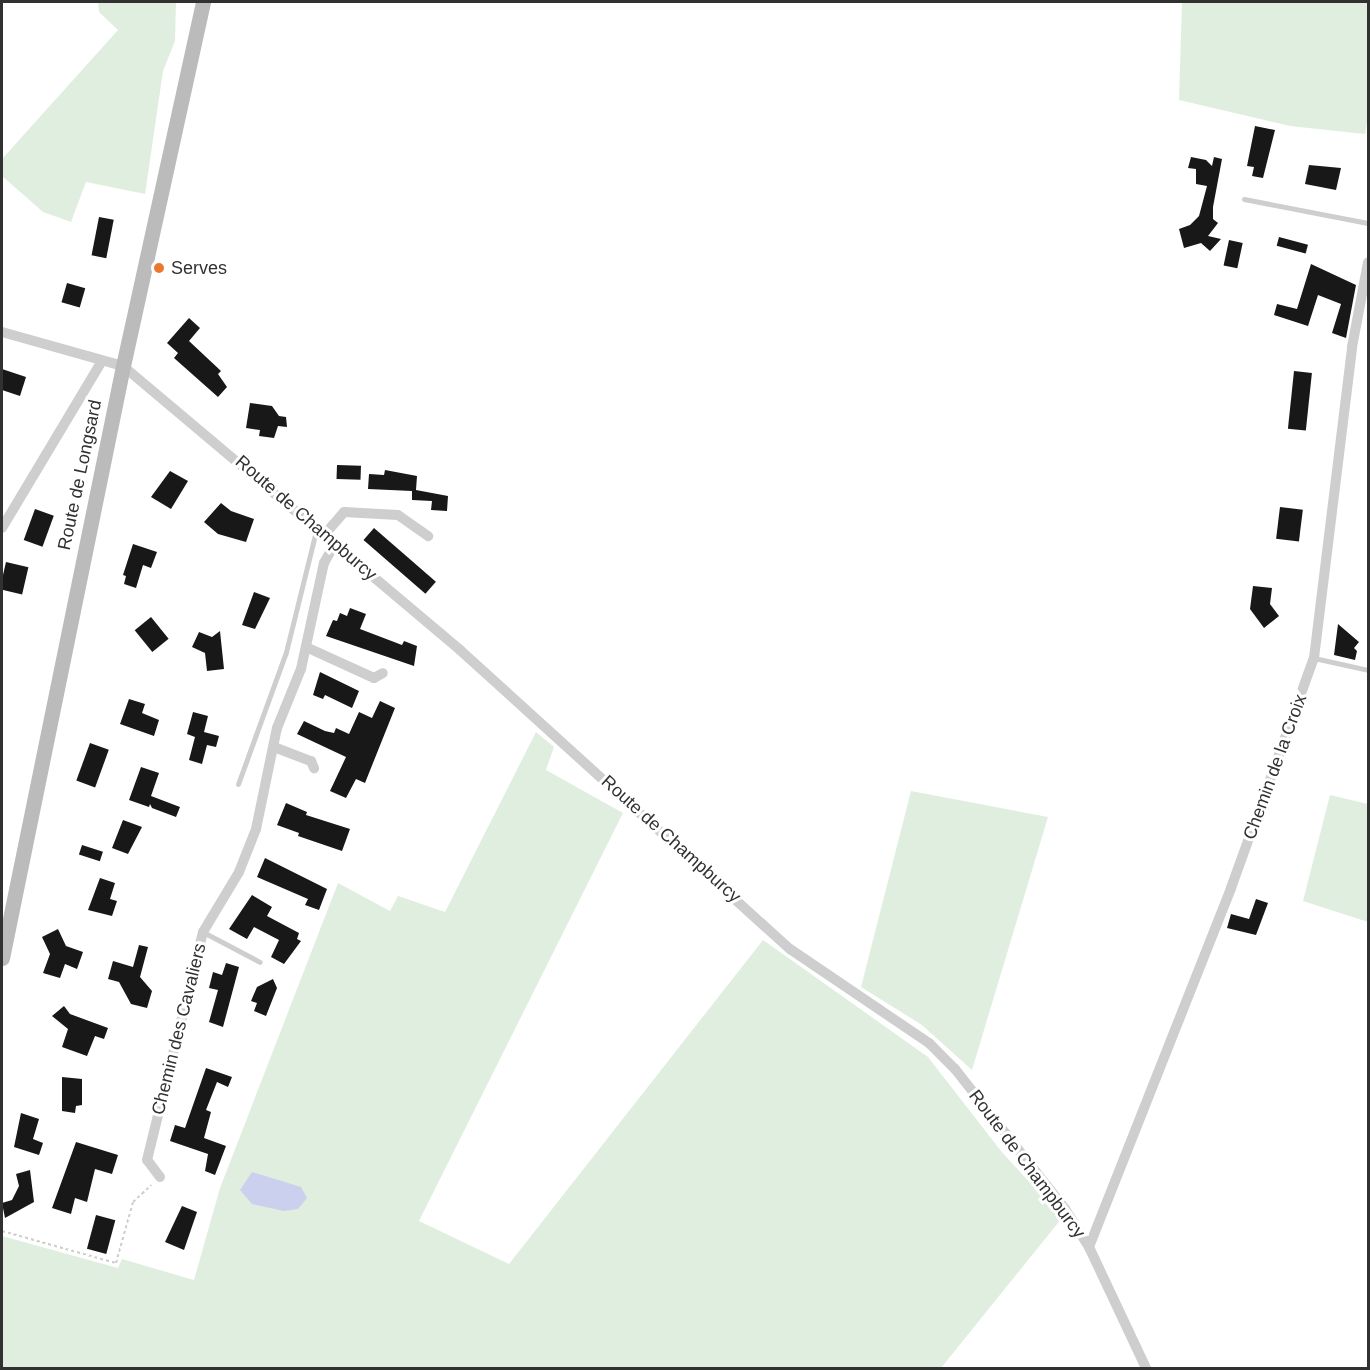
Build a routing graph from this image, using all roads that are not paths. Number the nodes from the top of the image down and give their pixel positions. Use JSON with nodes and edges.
{"nodes":[{"id":1,"x":203,"y":2,"type":"edge"},
{"id":2,"x":1244,"y":199,"type":"dead end"},
{"id":3,"x":1368,"y":223,"type":"edge"},
{"id":4,"x":1368,"y":262,"type":"edge"},
{"id":5,"x":2,"y":332,"type":"edge"},
{"id":6,"x":102,"y":361,"type":"junction"},
{"id":7,"x":123,"y":366,"type":"junction"},
{"id":8,"x":2,"y":528,"type":"edge"},
{"id":9,"x":321,"y":531,"type":"junction"},
{"id":10,"x":428,"y":536,"type":"dead end"},
{"id":11,"x":335,"y":543,"type":"junction"},
{"id":12,"x":306,"y":647,"type":"junction"},
{"id":13,"x":1314,"y":658,"type":"junction"},
{"id":14,"x":1368,"y":670,"type":"edge"},
{"id":15,"x":383,"y":673,"type":"dead end"},
{"id":16,"x":274,"y":747,"type":"junction"},
{"id":17,"x":314,"y":768,"type":"dead end"},
{"id":18,"x":238,"y":784,"type":"dead end"},
{"id":19,"x":203,"y":932,"type":"junction"},
{"id":20,"x":2,"y":958,"type":"edge"},
{"id":21,"x":260,"y":962,"type":"dead end"},
{"id":22,"x":159,"y":1177,"type":"road end"},
{"id":23,"x":1089,"y":1247,"type":"junction"},
{"id":24,"x":1146,"y":1368,"type":"edge"}],
"edges":[{"from":1,"to":7,"type":"main road","name":"Route de Longsard"},
{"from":2,"to":3,"type":"lane"},
{"from":4,"to":13,"type":"street","name":"Chemin de la Croix"},
{"from":5,"to":6,"type":"street"},
{"from":6,"to":7,"type":"street"},
{"from":6,"to":8,"type":"street"},
{"from":7,"to":9,"type":"street","name":"Route de Champburcy"},
{"from":7,"to":20,"type":"main road","name":"Route de Longsard"},
{"from":9,"to":10,"type":"street"},
{"from":9,"to":11,"type":"street","name":"Route de Champburcy"},
{"from":9,"to":18,"type":"lane"},
{"from":11,"to":12,"type":"street","name":"Chemin des Cavaliers"},
{"from":11,"to":23,"type":"street","name":"Route de Champburcy"},
{"from":12,"to":15,"type":"street"},
{"from":12,"to":16,"type":"street","name":"Chemin des Cavaliers"},
{"from":13,"to":14,"type":"lane"},
{"from":13,"to":23,"type":"street","name":"Chemin de la Croix"},
{"from":16,"to":17,"type":"street"},
{"from":16,"to":19,"type":"street","name":"Chemin des Cavaliers"},
{"from":19,"to":21,"type":"lane"},
{"from":19,"to":22,"type":"street","name":"Chemin des Cavaliers"},
{"from":23,"to":24,"type":"street","name":"Route de Champburcy"}]}
